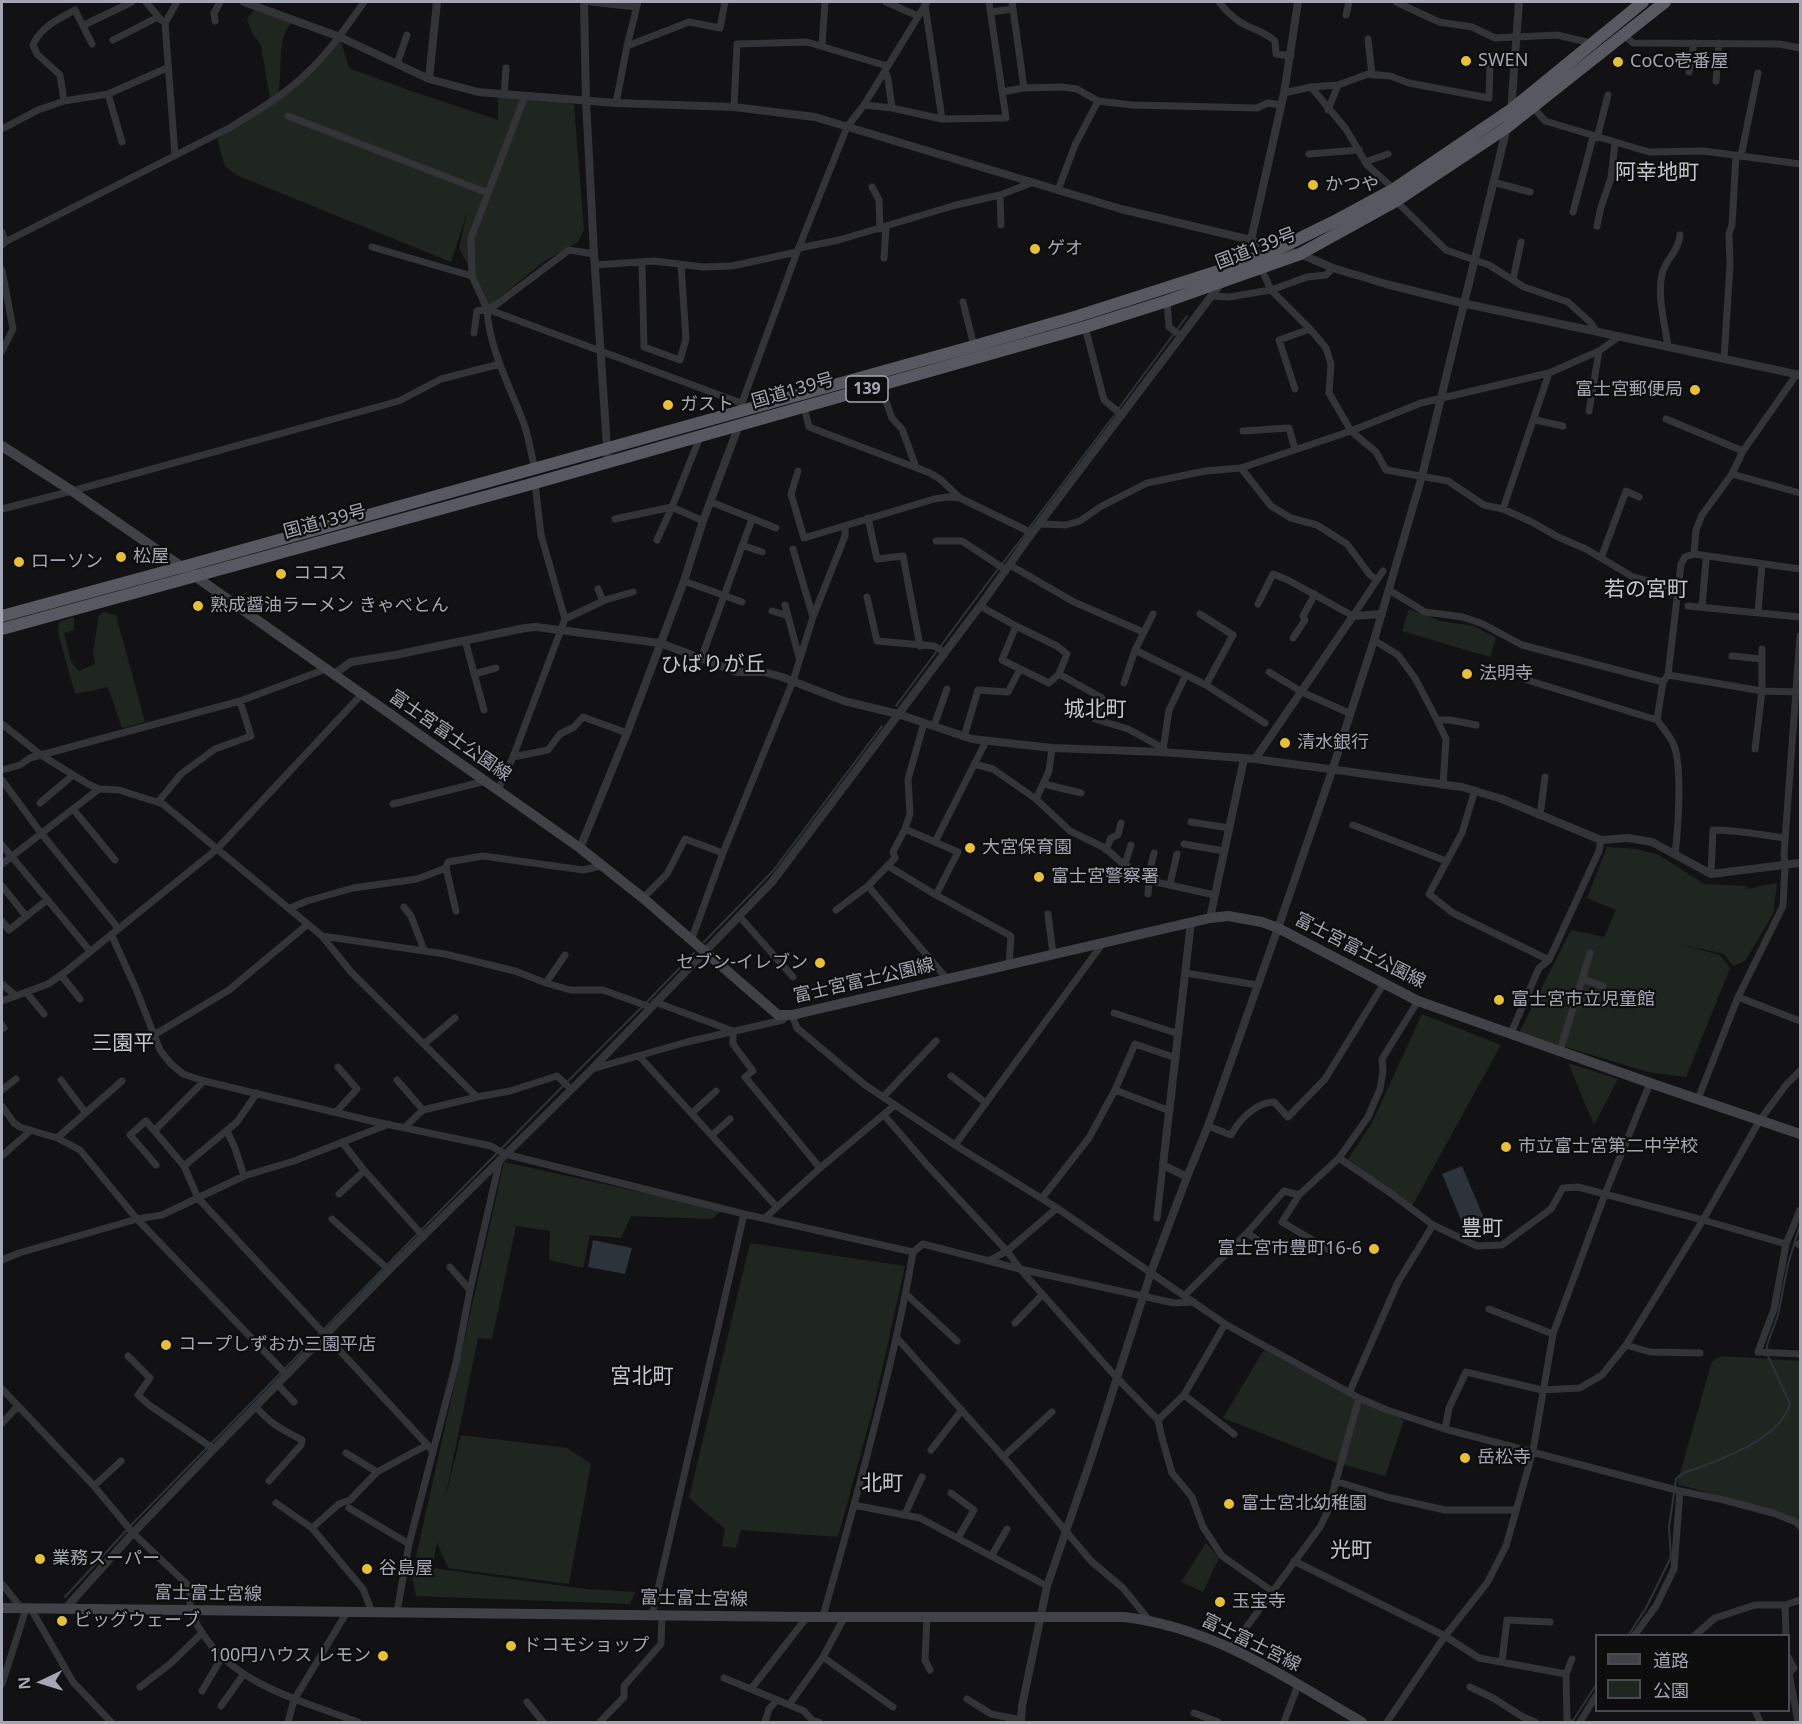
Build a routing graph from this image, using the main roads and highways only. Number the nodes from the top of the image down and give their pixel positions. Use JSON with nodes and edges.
{"nodes":[{"id":1,"x":1643,"y":2,"type":"edge"},
{"id":2,"x":1665,"y":2,"type":"edge"},
{"id":3,"x":1395,"y":195,"type":"junction"},
{"id":4,"x":2,"y":446,"type":"edge"},
{"id":5,"x":182,"y":567,"type":"junction"},
{"id":6,"x":195,"y":576,"type":"junction"},
{"id":7,"x":2,"y":616,"type":"edge"},
{"id":8,"x":2,"y":628,"type":"edge"},
{"id":9,"x":1800,"y":1134,"type":"edge"},
{"id":10,"x":2,"y":1608,"type":"edge"},
{"id":11,"x":1362,"y":1722,"type":"edge"}],
"edges":[{"from":1,"to":3,"type":"highway","name":"国道139号","number":"139"},
{"from":2,"to":3,"type":"highway","name":"国道139号","number":"139"},
{"from":3,"to":5,"type":"highway","name":"国道139号","number":"139"},
{"from":3,"to":6,"type":"highway","name":"国道139号","number":"139"},
{"from":4,"to":5,"type":"main road","name":"富士宮富士公園線"},
{"from":5,"to":6,"type":"main road","name":"富士宮富士公園線"},
{"from":5,"to":7,"type":"highway","name":"国道139号","number":"139"},
{"from":6,"to":8,"type":"highway","name":"国道139号","number":"139"},
{"from":6,"to":9,"type":"main road","name":"富士宮富士公園線"},
{"from":10,"to":11,"type":"main road","name":"富士富士宮線"}]}
